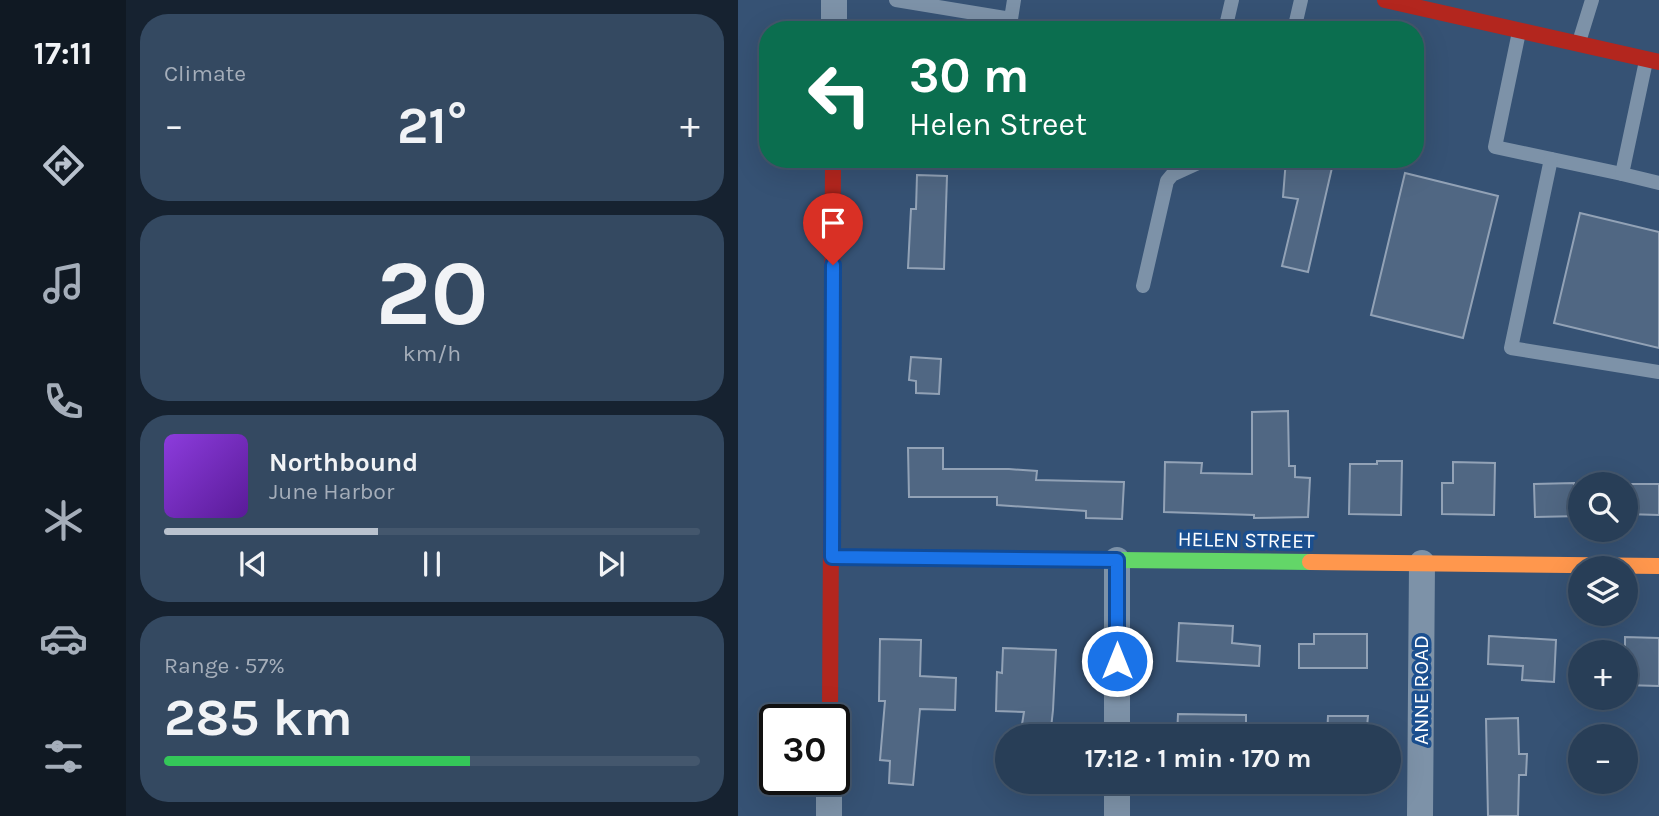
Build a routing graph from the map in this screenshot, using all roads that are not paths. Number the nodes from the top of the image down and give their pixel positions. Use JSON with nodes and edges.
{"nodes":[{"id":1,"x":834,"y":0,"type":"edge"},
{"id":2,"x":896,"y":0,"type":"edge"},
{"id":3,"x":1014,"y":0,"type":"edge"},
{"id":4,"x":1232,"y":0,"type":"edge"},
{"id":5,"x":1301,"y":0,"type":"edge"},
{"id":6,"x":1386,"y":0,"type":"edge"},
{"id":7,"x":1591,"y":0,"type":"edge"},
{"id":8,"x":1444,"y":6,"type":"edge"},
{"id":9,"x":834,"y":21,"type":"edge"},
{"id":10,"x":1227,"y":21,"type":"edge"},
{"id":11,"x":1296,"y":21,"type":"edge"},
{"id":12,"x":1519,"y":30,"type":"junction"},
{"id":13,"x":1578,"y":44,"type":"junction"},
{"id":14,"x":1653,"y":61,"type":"edge"},
{"id":15,"x":1551,"y":159,"type":"junction"},
{"id":16,"x":834,"y":168,"type":"edge"},
{"id":17,"x":1187,"y":168,"type":"edge"},
{"id":18,"x":1622,"y":174,"type":"junction"},
{"id":19,"x":1658,"y":183,"type":"edge"},
{"id":20,"x":1143,"y":286,"type":"dead end"},
{"id":21,"x":1658,"y":372,"type":"edge"},
{"id":22,"x":832,"y":557,"type":"junction"},
{"id":23,"x":1117,"y":560,"type":"junction"},
{"id":24,"x":1422,"y":563,"type":"junction"},
{"id":25,"x":1658,"y":566,"type":"edge"},
{"id":26,"x":830,"y":704,"type":"edge"},
{"id":27,"x":1117,"y":724,"type":"edge"},
{"id":28,"x":1117,"y":794,"type":"edge"},
{"id":29,"x":829,"y":795,"type":"edge"},
{"id":30,"x":829,"y":816,"type":"edge"},
{"id":31,"x":1117,"y":816,"type":"edge"},
{"id":32,"x":1420,"y":816,"type":"edge"}],
"edges":[{"from":1,"to":9,"type":"street"},
{"from":2,"to":3,"type":"lane"},
{"from":4,"to":10,"type":"lane"},
{"from":5,"to":11,"type":"lane"},
{"from":6,"to":8,"type":"street"},
{"from":7,"to":13,"type":"lane"},
{"from":8,"to":12,"type":"street"},
{"from":12,"to":13,"type":"street"},
{"from":12,"to":15,"type":"lane"},
{"from":13,"to":14,"type":"street"},
{"from":14,"to":18,"type":"lane"},
{"from":15,"to":18,"type":"lane"},
{"from":15,"to":21,"type":"lane"},
{"from":16,"to":22,"type":"street"},
{"from":17,"to":20,"type":"lane"},
{"from":18,"to":19,"type":"lane"},
{"from":22,"to":23,"type":"street","name":"HELEN STREET"},
{"from":22,"to":26,"type":"street"},
{"from":23,"to":24,"type":"street","name":"HELEN STREET"},
{"from":23,"to":27,"type":"street"},
{"from":24,"to":25,"type":"street","name":"HELEN STREET"},
{"from":24,"to":32,"type":"street","name":"ANNE ROAD"},
{"from":28,"to":31,"type":"street"},
{"from":29,"to":30,"type":"street"}]}
